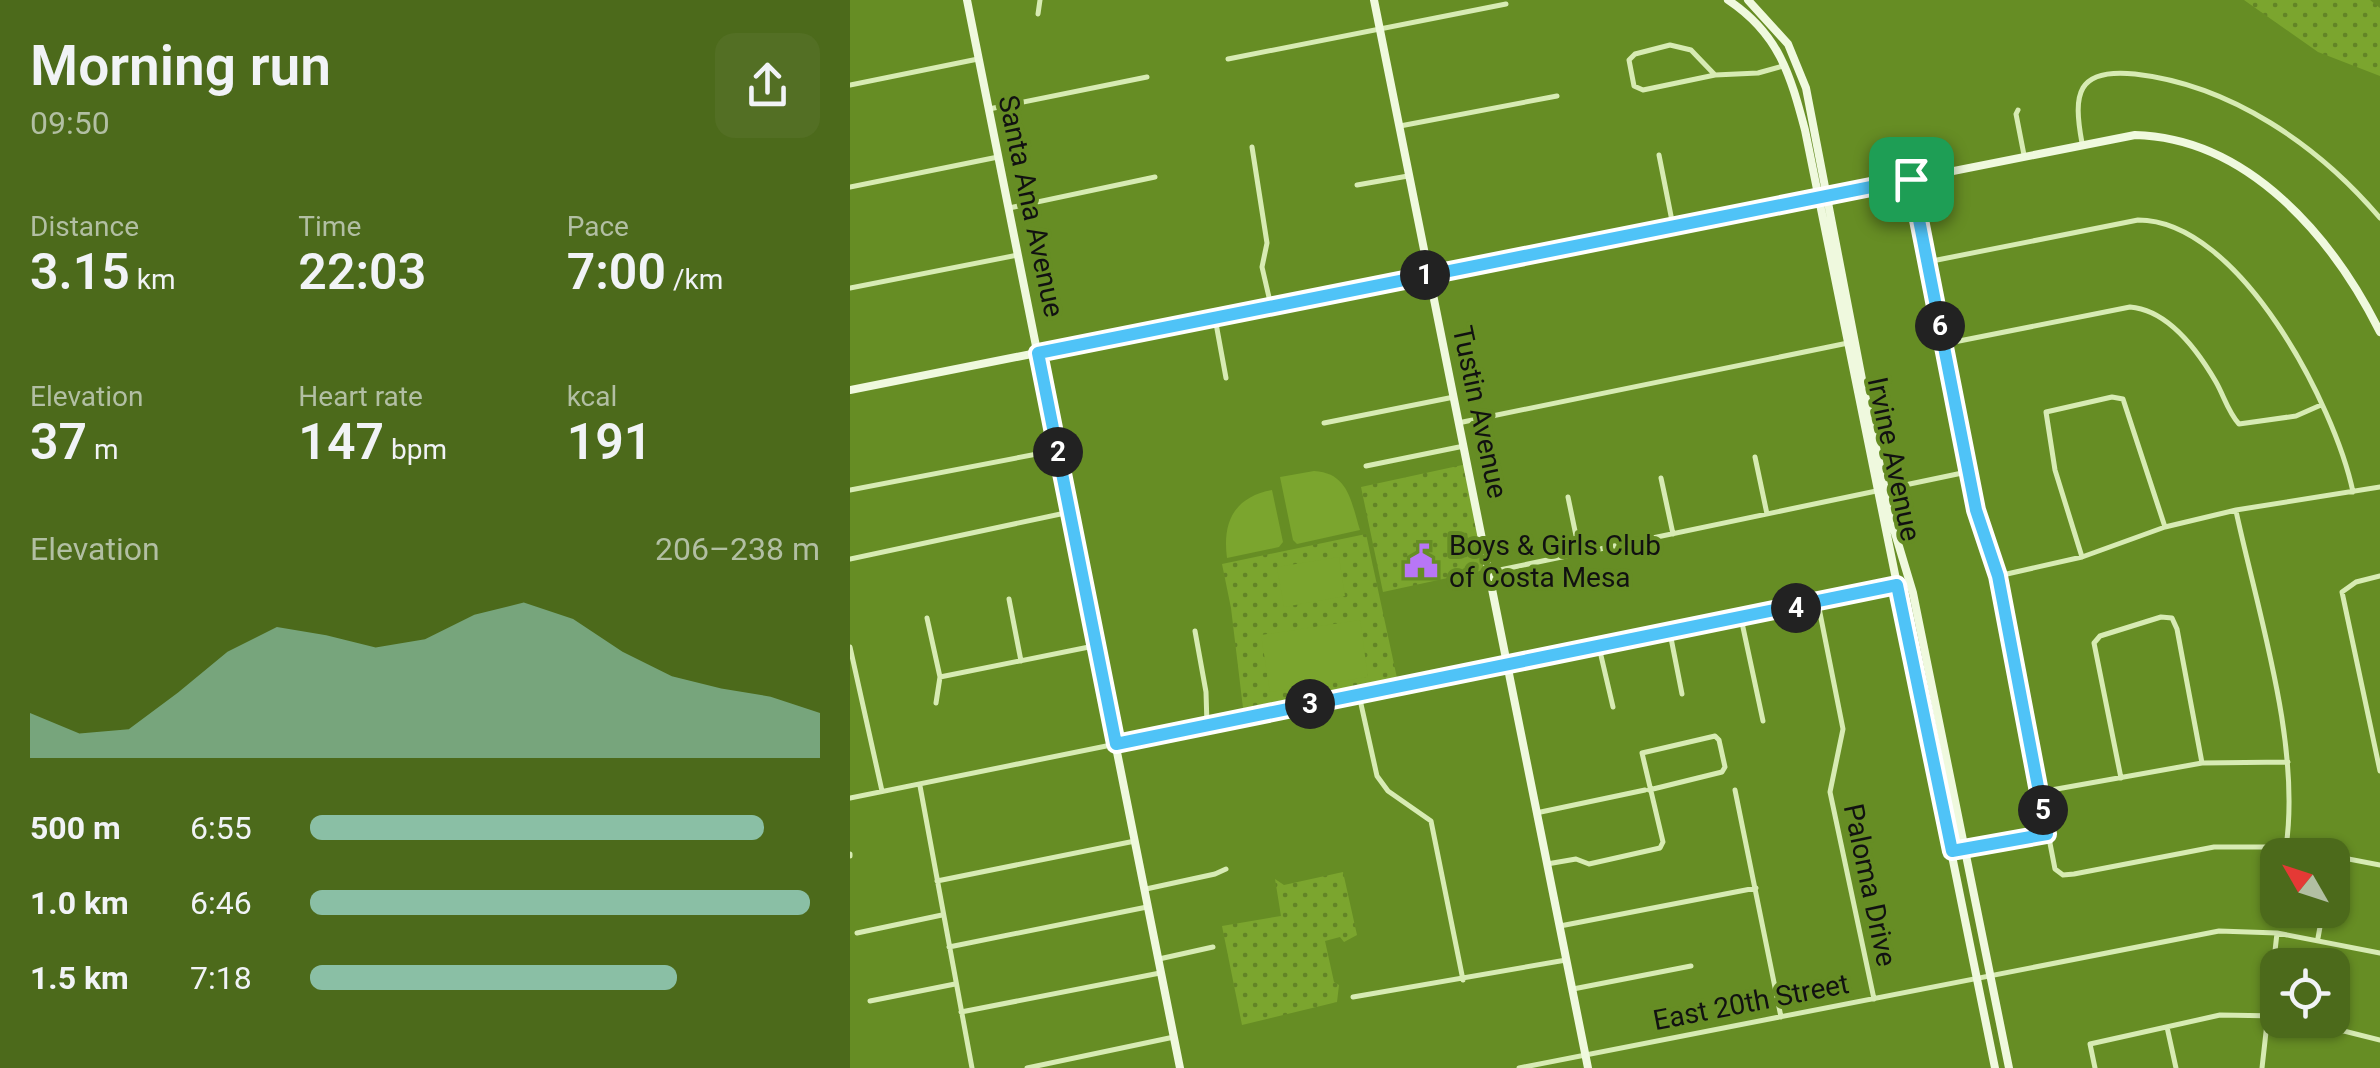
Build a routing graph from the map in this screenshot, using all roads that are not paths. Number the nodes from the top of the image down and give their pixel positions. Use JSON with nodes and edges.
{"nodes":[{"id":1,"x":967,"y":0,"type":"edge"},
{"id":2,"x":1040,"y":0,"type":"edge"},
{"id":3,"x":1374,"y":0,"type":"edge"},
{"id":4,"x":1728,"y":0,"type":"edge"},
{"id":5,"x":1748,"y":0,"type":"edge"},
{"id":6,"x":1506,"y":4,"type":"dead end"},
{"id":7,"x":1038,"y":14,"type":"dead end"},
{"id":8,"x":1379,"y":29,"type":"junction"},
{"id":9,"x":978,"y":58,"type":"junction"},
{"id":10,"x":1228,"y":60,"type":"dead end"},
{"id":11,"x":1786,"y":65,"type":"junction"},
{"id":12,"x":1716,"y":74,"type":"junction"},
{"id":13,"x":1147,"y":76,"type":"dead end"},
{"id":14,"x":850,"y":84,"type":"edge"},
{"id":15,"x":1558,"y":96,"type":"dead end"},
{"id":16,"x":989,"y":109,"type":"junction"},
{"id":17,"x":2018,"y":110,"type":"dead end"},
{"id":18,"x":1812,"y":112,"type":"junction"},
{"id":19,"x":1400,"y":126,"type":"junction"},
{"id":20,"x":2082,"y":144,"type":"junction"},
{"id":21,"x":1252,"y":147,"type":"dead end"},
{"id":22,"x":1659,"y":155,"type":"dead end"},
{"id":23,"x":2024,"y":155,"type":"junction"},
{"id":24,"x":998,"y":157,"type":"junction"},
{"id":25,"x":1155,"y":176,"type":"dead end"},
{"id":26,"x":1409,"y":176,"type":"junction"},
{"id":27,"x":1911,"y":179,"type":"junction"},
{"id":28,"x":1357,"y":185,"type":"dead end"},
{"id":29,"x":850,"y":187,"type":"edge"},
{"id":30,"x":1822,"y":195,"type":"junction"},
{"id":31,"x":1009,"y":208,"type":"junction"},
{"id":32,"x":2380,"y":218,"type":"edge"},
{"id":33,"x":1674,"y":226,"type":"junction"},
{"id":34,"x":1018,"y":255,"type":"junction"},
{"id":35,"x":1926,"y":263,"type":"junction"},
{"id":36,"x":1430,"y":274,"type":"junction"},
{"id":37,"x":850,"y":288,"type":"edge"},
{"id":38,"x":1271,"y":306,"type":"junction"},
{"id":39,"x":1214,"y":318,"type":"junction"},
{"id":40,"x":2380,"y":332,"type":"edge"},
{"id":41,"x":1851,"y":343,"type":"junction"},
{"id":42,"x":1944,"y":344,"type":"junction"},
{"id":43,"x":1038,"y":353,"type":"junction"},
{"id":44,"x":1226,"y":378,"type":"dead end"},
{"id":45,"x":850,"y":390,"type":"edge"},
{"id":46,"x":1454,"y":397,"type":"junction"},
{"id":47,"x":2322,"y":405,"type":"junction"},
{"id":48,"x":1458,"y":422,"type":"junction"},
{"id":49,"x":1324,"y":423,"type":"dead end"},
{"id":50,"x":1464,"y":446,"type":"junction"},
{"id":51,"x":1058,"y":450,"type":"junction"},
{"id":52,"x":1755,"y":457,"type":"dead end"},
{"id":53,"x":1366,"y":466,"type":"dead end"},
{"id":54,"x":1968,"y":472,"type":"junction"},
{"id":55,"x":1661,"y":478,"type":"dead end"},
{"id":56,"x":2380,"y":487,"type":"edge"},
{"id":57,"x":1882,"y":489,"type":"junction"},
{"id":58,"x":850,"y":490,"type":"edge"},
{"id":59,"x":2353,"y":492,"type":"junction"},
{"id":60,"x":1568,"y":498,"type":"dead end"},
{"id":61,"x":2236,"y":510,"type":"junction"},
{"id":62,"x":1070,"y":512,"type":"junction"},
{"id":63,"x":1767,"y":514,"type":"junction"},
{"id":64,"x":2164,"y":527,"type":"junction"},
{"id":65,"x":1673,"y":534,"type":"junction"},
{"id":66,"x":1580,"y":555,"type":"junction"},
{"id":67,"x":2082,"y":557,"type":"junction"},
{"id":68,"x":850,"y":560,"type":"edge"},
{"id":69,"x":1490,"y":572,"type":"junction"},
{"id":70,"x":1998,"y":576,"type":"junction"},
{"id":71,"x":2380,"y":576,"type":"edge"},
{"id":72,"x":1910,"y":583,"type":"junction"},
{"id":73,"x":1897,"y":585,"type":"junction"},
{"id":74,"x":1009,"y":599,"type":"dead end"},
{"id":75,"x":1818,"y":603,"type":"junction"},
{"id":76,"x":927,"y":618,"type":"dead end"},
{"id":77,"x":1741,"y":618,"type":"junction"},
{"id":78,"x":1194,"y":631,"type":"dead end"},
{"id":79,"x":1670,"y":633,"type":"junction"},
{"id":80,"x":1096,"y":645,"type":"junction"},
{"id":81,"x":850,"y":647,"type":"edge"},
{"id":82,"x":1599,"y":647,"type":"junction"},
{"id":83,"x":1022,"y":661,"type":"junction"},
{"id":84,"x":1507,"y":666,"type":"junction"},
{"id":85,"x":940,"y":677,"type":"junction"},
{"id":86,"x":1359,"y":694,"type":"junction"},
{"id":87,"x":1682,"y":694,"type":"dead end"},
{"id":88,"x":936,"y":703,"type":"dead end"},
{"id":89,"x":1613,"y":707,"type":"dead end"},
{"id":90,"x":1763,"y":721,"type":"dead end"},
{"id":91,"x":1207,"y":724,"type":"junction"},
{"id":92,"x":1116,"y":744,"type":"junction"},
{"id":93,"x":2288,"y":762,"type":"junction"},
{"id":94,"x":2202,"y":763,"type":"junction"},
{"id":95,"x":2380,"y":771,"type":"edge"},
{"id":96,"x":2121,"y":778,"type":"junction"},
{"id":97,"x":919,"y":784,"type":"junction"},
{"id":98,"x":1647,"y":790,"type":"junction"},
{"id":99,"x":1735,"y":790,"type":"dead end"},
{"id":100,"x":882,"y":791,"type":"junction"},
{"id":101,"x":2040,"y":792,"type":"junction"},
{"id":102,"x":850,"y":798,"type":"edge"},
{"id":103,"x":1536,"y":813,"type":"junction"},
{"id":104,"x":2047,"y":834,"type":"junction"},
{"id":105,"x":2287,"y":838,"type":"edge"},
{"id":106,"x":1136,"y":841,"type":"junction"},
{"id":107,"x":2260,"y":847,"type":"edge"},
{"id":108,"x":1966,"y":850,"type":"junction"},
{"id":109,"x":1952,"y":851,"type":"junction"},
{"id":110,"x":2350,"y":859,"type":"edge"},
{"id":111,"x":1547,"y":864,"type":"junction"},
{"id":112,"x":2380,"y":865,"type":"edge"},
{"id":113,"x":1226,"y":868,"type":"dead end"},
{"id":114,"x":937,"y":882,"type":"junction"},
{"id":115,"x":1756,"y":888,"type":"junction"},
{"id":116,"x":1146,"y":889,"type":"junction"},
{"id":117,"x":1149,"y":907,"type":"junction"},
{"id":118,"x":944,"y":915,"type":"junction"},
{"id":119,"x":1560,"y":926,"type":"junction"},
{"id":120,"x":2320,"y":928,"type":"edge"},
{"id":121,"x":2277,"y":932,"type":"junction"},
{"id":122,"x":857,"y":933,"type":"dead end"},
{"id":123,"x":2318,"y":938,"type":"junction"},
{"id":124,"x":950,"y":947,"type":"junction"},
{"id":125,"x":1213,"y":948,"type":"dead end"},
{"id":126,"x":2275,"y":948,"type":"edge"},
{"id":127,"x":2380,"y":953,"type":"edge"},
{"id":128,"x":1159,"y":959,"type":"junction"},
{"id":129,"x":1566,"y":960,"type":"junction"},
{"id":130,"x":1692,"y":966,"type":"dead end"},
{"id":131,"x":1161,"y":972,"type":"junction"},
{"id":132,"x":1991,"y":976,"type":"junction"},
{"id":133,"x":1464,"y":980,"type":"junction"},
{"id":134,"x":1976,"y":980,"type":"junction"},
{"id":135,"x":956,"y":984,"type":"junction"},
{"id":136,"x":1572,"y":989,"type":"junction"},
{"id":137,"x":1353,"y":997,"type":"dead end"},
{"id":138,"x":1874,"y":999,"type":"junction"},
{"id":139,"x":870,"y":1001,"type":"dead end"},
{"id":140,"x":962,"y":1012,"type":"junction"},
{"id":141,"x":2260,"y":1014,"type":"edge"},
{"id":142,"x":1780,"y":1017,"type":"junction"},
{"id":143,"x":2168,"y":1027,"type":"junction"},
{"id":144,"x":2350,"y":1032,"type":"edge"},
{"id":145,"x":1174,"y":1037,"type":"junction"},
{"id":146,"x":2265,"y":1038,"type":"edge"},
{"id":147,"x":2380,"y":1040,"type":"edge"},
{"id":148,"x":1586,"y":1055,"type":"junction"},
{"id":149,"x":972,"y":1068,"type":"edge"},
{"id":150,"x":1028,"y":1068,"type":"edge"},
{"id":151,"x":1180,"y":1068,"type":"edge"},
{"id":152,"x":1519,"y":1068,"type":"edge"},
{"id":153,"x":1588,"y":1068,"type":"edge"},
{"id":154,"x":1995,"y":1068,"type":"edge"},
{"id":155,"x":2009,"y":1068,"type":"edge"},
{"id":156,"x":2095,"y":1068,"type":"edge"},
{"id":157,"x":2176,"y":1068,"type":"edge"},
{"id":158,"x":2262,"y":1068,"type":"edge"}],
"edges":[{"from":1,"to":9,"type":"street","name":"Santa Ana Avenue"},
{"from":2,"to":7,"type":"street"},
{"from":3,"to":8,"type":"street","name":"Tustin Avenue"},
{"from":4,"to":11,"type":"street","name":"Irvine Avenue"},
{"from":5,"to":18,"type":"street","name":"Irvine Avenue"},
{"from":6,"to":8,"type":"street"},
{"from":8,"to":10,"type":"street"},
{"from":8,"to":19,"type":"street","name":"Tustin Avenue"},
{"from":9,"to":14,"type":"street"},
{"from":9,"to":16,"type":"street","name":"Santa Ana Avenue"},
{"from":11,"to":12,"type":"street"},
{"from":11,"to":18,"type":"street"},
{"from":11,"to":30,"type":"street","name":"Irvine Avenue"},
{"from":12,"to":12,"type":"street"},
{"from":13,"to":16,"type":"street"},
{"from":15,"to":19,"type":"street"},
{"from":16,"to":24,"type":"street","name":"Santa Ana Avenue"},
{"from":17,"to":23,"type":"street"},
{"from":18,"to":30,"type":"street","name":"Irvine Avenue"},
{"from":19,"to":26,"type":"street","name":"Tustin Avenue"},
{"from":20,"to":23,"type":"street"},
{"from":20,"to":32,"type":"street"},
{"from":20,"to":40,"type":"street"},
{"from":21,"to":38,"type":"street"},
{"from":22,"to":33,"type":"street"},
{"from":23,"to":27,"type":"street"},
{"from":24,"to":29,"type":"street"},
{"from":24,"to":31,"type":"street","name":"Santa Ana Avenue"},
{"from":25,"to":31,"type":"street"},
{"from":26,"to":28,"type":"street"},
{"from":26,"to":36,"type":"street","name":"Tustin Avenue"},
{"from":27,"to":30,"type":"street"},
{"from":27,"to":35,"type":"street"},
{"from":30,"to":33,"type":"street"},
{"from":30,"to":41,"type":"street","name":"Irvine Avenue"},
{"from":31,"to":34,"type":"street","name":"Santa Ana Avenue"},
{"from":33,"to":36,"type":"street"},
{"from":34,"to":37,"type":"street"},
{"from":34,"to":43,"type":"street","name":"Santa Ana Avenue"},
{"from":35,"to":42,"type":"street"},
{"from":35,"to":47,"type":"street"},
{"from":36,"to":38,"type":"street"},
{"from":36,"to":46,"type":"street","name":"Tustin Avenue"},
{"from":38,"to":39,"type":"street"},
{"from":39,"to":43,"type":"street"},
{"from":39,"to":44,"type":"street"},
{"from":41,"to":48,"type":"street"},
{"from":41,"to":57,"type":"street","name":"Irvine Avenue"},
{"from":42,"to":47,"type":"street"},
{"from":42,"to":54,"type":"street"},
{"from":43,"to":45,"type":"street"},
{"from":43,"to":51,"type":"street","name":"Santa Ana Avenue"},
{"from":46,"to":48,"type":"street","name":"Tustin Avenue"},
{"from":46,"to":49,"type":"street"},
{"from":47,"to":59,"type":"street"},
{"from":48,"to":50,"type":"street","name":"Tustin Avenue"},
{"from":50,"to":53,"type":"street"},
{"from":50,"to":69,"type":"street","name":"Tustin Avenue"},
{"from":51,"to":58,"type":"street"},
{"from":51,"to":62,"type":"street","name":"Santa Ana Avenue"},
{"from":52,"to":63,"type":"street"},
{"from":54,"to":57,"type":"street"},
{"from":54,"to":70,"type":"street"},
{"from":55,"to":65,"type":"street"},
{"from":56,"to":59,"type":"street"},
{"from":57,"to":63,"type":"street"},
{"from":57,"to":72,"type":"street","name":"Irvine Avenue"},
{"from":57,"to":73,"type":"street","name":"Irvine Avenue"},
{"from":59,"to":61,"type":"street"},
{"from":60,"to":66,"type":"street"},
{"from":61,"to":64,"type":"street"},
{"from":61,"to":93,"type":"street"},
{"from":62,"to":68,"type":"street"},
{"from":62,"to":80,"type":"street","name":"Santa Ana Avenue"},
{"from":63,"to":65,"type":"street"},
{"from":64,"to":67,"type":"street"},
{"from":64,"to":67,"type":"street"},
{"from":65,"to":66,"type":"street"},
{"from":66,"to":69,"type":"street"},
{"from":67,"to":70,"type":"street"},
{"from":69,"to":84,"type":"street","name":"Tustin Avenue"},
{"from":70,"to":101,"type":"street"},
{"from":71,"to":95,"type":"street"},
{"from":72,"to":73,"type":"street"},
{"from":72,"to":108,"type":"street","name":"Irvine Avenue"},
{"from":73,"to":75,"type":"street"},
{"from":73,"to":109,"type":"street","name":"Irvine Avenue"},
{"from":74,"to":83,"type":"street"},
{"from":75,"to":77,"type":"street"},
{"from":75,"to":138,"type":"street","name":"Paloma Drive"},
{"from":76,"to":85,"type":"street"},
{"from":77,"to":79,"type":"street"},
{"from":77,"to":90,"type":"street"},
{"from":78,"to":91,"type":"street"},
{"from":79,"to":82,"type":"street"},
{"from":79,"to":87,"type":"street"},
{"from":80,"to":83,"type":"street"},
{"from":80,"to":92,"type":"street","name":"Santa Ana Avenue"},
{"from":81,"to":100,"type":"street"},
{"from":82,"to":84,"type":"street"},
{"from":82,"to":89,"type":"street"},
{"from":83,"to":85,"type":"street"},
{"from":84,"to":86,"type":"street"},
{"from":84,"to":103,"type":"street","name":"Tustin Avenue"},
{"from":85,"to":88,"type":"street"},
{"from":86,"to":91,"type":"street"},
{"from":86,"to":133,"type":"street"},
{"from":91,"to":92,"type":"street"},
{"from":92,"to":97,"type":"street"},
{"from":92,"to":106,"type":"street","name":"Santa Ana Avenue"},
{"from":93,"to":94,"type":"street"},
{"from":93,"to":105,"type":"street"},
{"from":94,"to":96,"type":"street"},
{"from":94,"to":96,"type":"street"},
{"from":96,"to":101,"type":"street"},
{"from":97,"to":100,"type":"street"},
{"from":97,"to":114,"type":"street"},
{"from":98,"to":98,"type":"street"},
{"from":98,"to":103,"type":"street"},
{"from":98,"to":111,"type":"street"},
{"from":99,"to":115,"type":"street"},
{"from":100,"to":102,"type":"street"},
{"from":101,"to":104,"type":"street"},
{"from":103,"to":111,"type":"street","name":"Tustin Avenue"},
{"from":104,"to":107,"type":"street"},
{"from":104,"to":108,"type":"street"},
{"from":106,"to":114,"type":"street"},
{"from":106,"to":116,"type":"street","name":"Santa Ana Avenue"},
{"from":108,"to":109,"type":"street"},
{"from":108,"to":132,"type":"street","name":"Irvine Avenue"},
{"from":109,"to":134,"type":"street","name":"Irvine Avenue"},
{"from":110,"to":112,"type":"street"},
{"from":111,"to":119,"type":"street","name":"Tustin Avenue"},
{"from":113,"to":116,"type":"street"},
{"from":114,"to":118,"type":"street"},
{"from":115,"to":119,"type":"street"},
{"from":115,"to":142,"type":"street"},
{"from":116,"to":117,"type":"street","name":"Santa Ana Avenue"},
{"from":117,"to":124,"type":"street"},
{"from":117,"to":128,"type":"street","name":"Santa Ana Avenue"},
{"from":118,"to":122,"type":"street"},
{"from":118,"to":124,"type":"street"},
{"from":119,"to":129,"type":"street","name":"Tustin Avenue"},
{"from":120,"to":123,"type":"street"},
{"from":121,"to":123,"type":"street","name":"East 20th Street"},
{"from":121,"to":126,"type":"street"},
{"from":121,"to":132,"type":"street","name":"East 20th Street"},
{"from":123,"to":127,"type":"street","name":"East 20th Street"},
{"from":124,"to":135,"type":"street"},
{"from":125,"to":128,"type":"street"},
{"from":128,"to":131,"type":"street","name":"Santa Ana Avenue"},
{"from":129,"to":133,"type":"street"},
{"from":129,"to":136,"type":"street","name":"Tustin Avenue"},
{"from":130,"to":136,"type":"street"},
{"from":131,"to":140,"type":"street"},
{"from":131,"to":145,"type":"street","name":"Santa Ana Avenue"},
{"from":132,"to":134,"type":"street","name":"East 20th Street"},
{"from":132,"to":155,"type":"street","name":"Irvine Avenue"},
{"from":133,"to":137,"type":"street"},
{"from":134,"to":138,"type":"street","name":"East 20th Street"},
{"from":134,"to":154,"type":"street","name":"Irvine Avenue"},
{"from":135,"to":139,"type":"street"},
{"from":135,"to":140,"type":"street"},
{"from":136,"to":148,"type":"street","name":"Tustin Avenue"},
{"from":138,"to":142,"type":"street","name":"East 20th Street"},
{"from":140,"to":149,"type":"street"},
{"from":141,"to":143,"type":"street"},
{"from":142,"to":148,"type":"street","name":"East 20th Street"},
{"from":143,"to":156,"type":"street"},
{"from":143,"to":157,"type":"street"},
{"from":144,"to":147,"type":"street"},
{"from":145,"to":150,"type":"street"},
{"from":145,"to":151,"type":"street","name":"Santa Ana Avenue"},
{"from":146,"to":158,"type":"street"},
{"from":148,"to":152,"type":"street","name":"East 20th Street"},
{"from":148,"to":153,"type":"street","name":"Tustin Avenue"}]}
